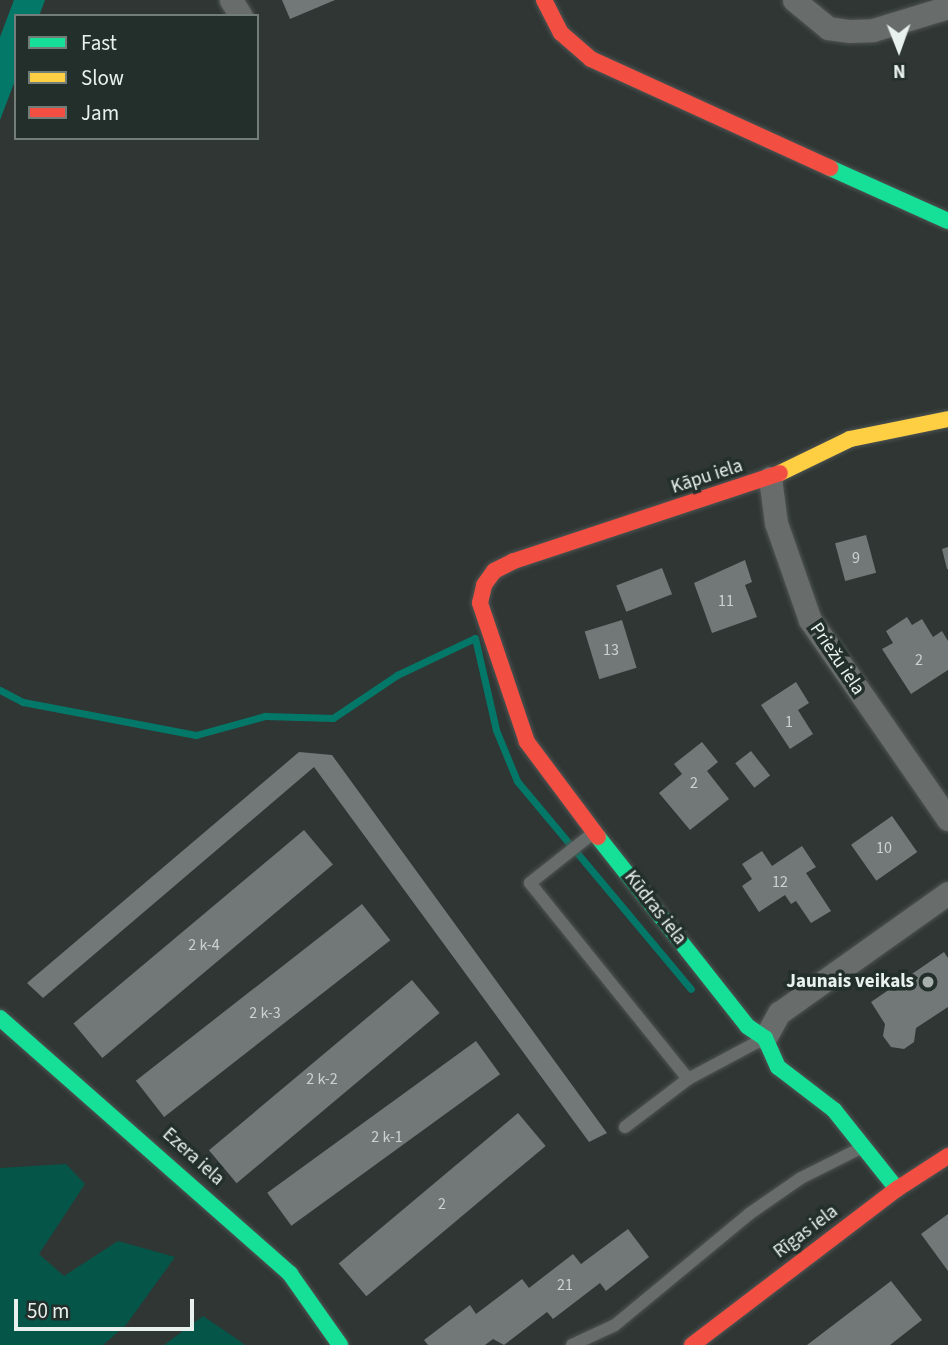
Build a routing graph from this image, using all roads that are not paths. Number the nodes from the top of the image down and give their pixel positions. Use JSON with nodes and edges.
{"nodes":[{"id":1,"x":544,"y":0,"type":"edge"},
{"id":2,"x":800,"y":7,"type":"edge"},
{"id":3,"x":948,"y":7,"type":"edge"},
{"id":4,"x":948,"y":221,"type":"edge"},
{"id":5,"x":948,"y":419,"type":"edge"},
{"id":6,"x":770,"y":478,"type":"junction"},
{"id":7,"x":484,"y":585,"type":"joint"},
{"id":8,"x":948,"y":819,"type":"edge"},
{"id":9,"x":595,"y":832,"type":"junction"},
{"id":10,"x":948,"y":893,"type":"edge"},
{"id":11,"x":0,"y":1018,"type":"edge"},
{"id":12,"x":765,"y":1038,"type":"junction"},
{"id":13,"x":688,"y":1079,"type":"junction"},
{"id":14,"x":625,"y":1127,"type":"dead end"},
{"id":15,"x":865,"y":1146,"type":"junction"},
{"id":16,"x":948,"y":1156,"type":"edge"},
{"id":17,"x":897,"y":1189,"type":"junction"},
{"id":18,"x":340,"y":1345,"type":"edge"},
{"id":19,"x":572,"y":1345,"type":"edge"},
{"id":20,"x":692,"y":1345,"type":"edge"}],
"edges":[{"from":1,"to":4,"type":"street"},
{"from":2,"to":3,"type":"street"},
{"from":5,"to":6,"type":"street","name":"Kāpu iela"},
{"from":6,"to":7,"type":"street","name":"Kāpu iela"},
{"from":6,"to":8,"type":"street","name":"Priežu iela"},
{"from":7,"to":9,"type":"street","name":"Kūdras iela"},
{"from":9,"to":12,"type":"street","name":"Kūdras iela"},
{"from":9,"to":13,"type":"lane"},
{"from":10,"to":12,"type":"street"},
{"from":11,"to":18,"type":"street","name":"Ezera iela"},
{"from":12,"to":13,"type":"lane"},
{"from":12,"to":15,"type":"street","name":"Kūdras iela"},
{"from":13,"to":14,"type":"lane"},
{"from":15,"to":17,"type":"street","name":"Kūdras iela"},
{"from":15,"to":19,"type":"lane"},
{"from":16,"to":17,"type":"street","name":"Rīgas iela"},
{"from":17,"to":20,"type":"street","name":"Rīgas iela"}]}
